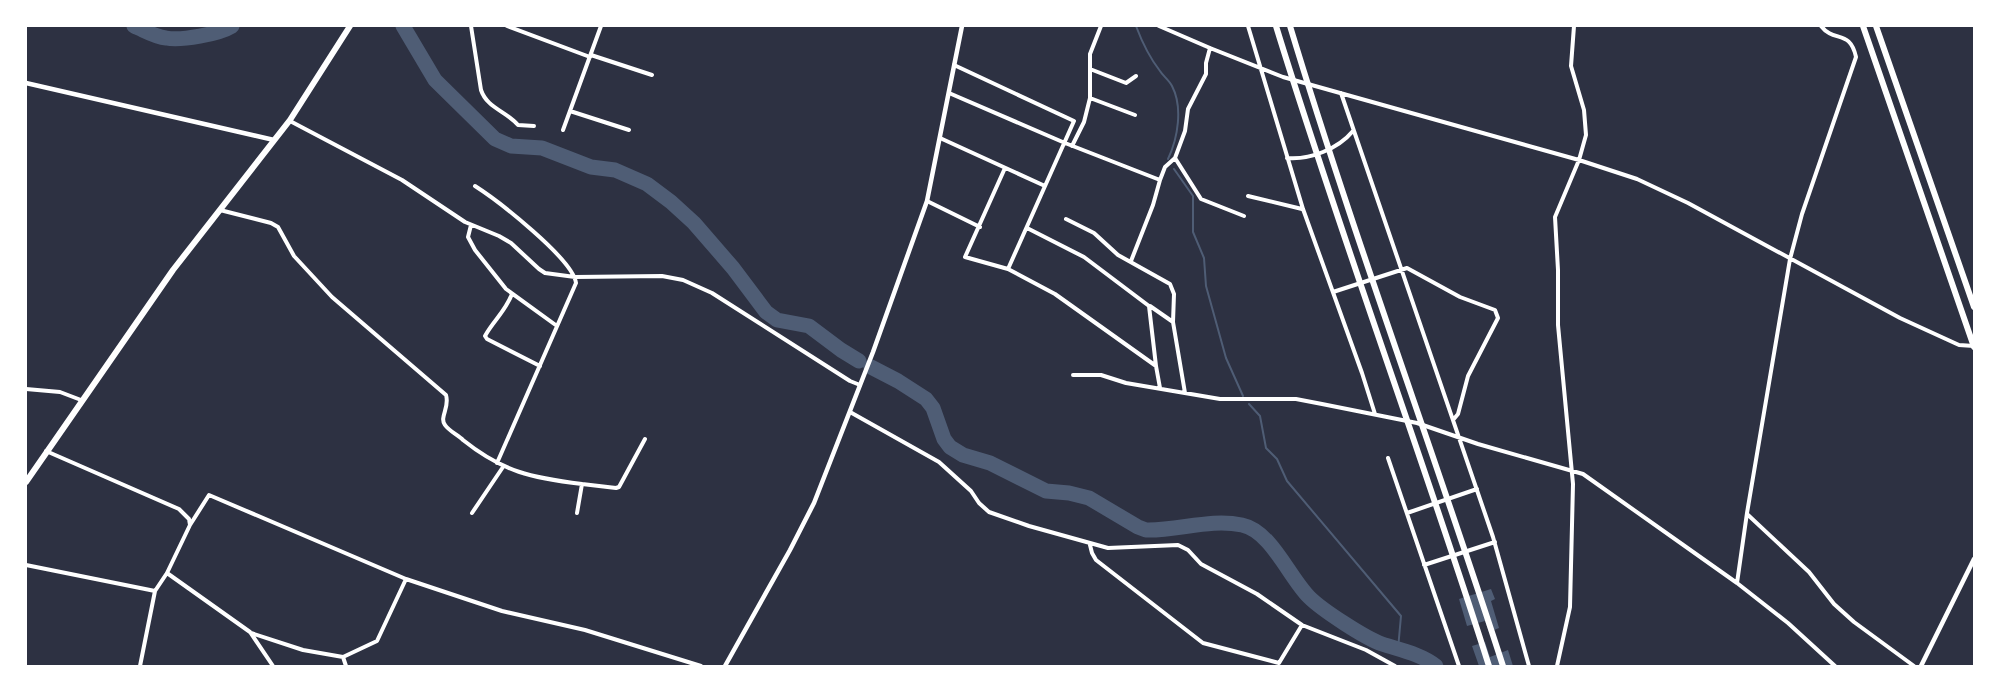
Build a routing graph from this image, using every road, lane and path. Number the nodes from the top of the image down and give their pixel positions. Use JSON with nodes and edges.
{"nodes":[{"id":1,"x":350,"y":26,"type":"edge"},
{"id":2,"x":471,"y":26,"type":"edge"},
{"id":3,"x":507,"y":26,"type":"edge"},
{"id":4,"x":601,"y":26,"type":"edge"},
{"id":5,"x":962,"y":26,"type":"edge"},
{"id":6,"x":1101,"y":26,"type":"edge"},
{"id":7,"x":1159,"y":26,"type":"edge"},
{"id":8,"x":1248,"y":26,"type":"edge"},
{"id":9,"x":1276,"y":26,"type":"edge"},
{"id":10,"x":1290,"y":26,"type":"edge"},
{"id":11,"x":1574,"y":26,"type":"edge"},
{"id":12,"x":1821,"y":26,"type":"edge"},
{"id":13,"x":1863,"y":26,"type":"edge"},
{"id":14,"x":1876,"y":26,"type":"edge"},
{"id":15,"x":1210,"y":48,"type":"junction"},
{"id":16,"x":590,"y":56,"type":"junction"},
{"id":17,"x":954,"y":65,"type":"junction"},
{"id":18,"x":1261,"y":68,"type":"junction"},
{"id":19,"x":1090,"y":69,"type":"junction"},
{"id":20,"x":652,"y":75,"type":"dead end"},
{"id":21,"x":1136,"y":76,"type":"dead end"},
{"id":22,"x":26,"y":83,"type":"edge"},
{"id":23,"x":949,"y":93,"type":"junction"},
{"id":24,"x":1341,"y":93,"type":"junction"},
{"id":25,"x":1090,"y":98,"type":"junction"},
{"id":26,"x":570,"y":111,"type":"junction"},
{"id":27,"x":1135,"y":115,"type":"dead end"},
{"id":28,"x":290,"y":120,"type":"junction"},
{"id":29,"x":534,"y":126,"type":"dead end"},
{"id":30,"x":563,"y":130,"type":"dead end"},
{"id":31,"x":628,"y":130,"type":"dead end"},
{"id":32,"x":1353,"y":131,"type":"junction"},
{"id":33,"x":940,"y":138,"type":"junction"},
{"id":34,"x":274,"y":140,"type":"junction"},
{"id":35,"x":1065,"y":143,"type":"junction"},
{"id":36,"x":1072,"y":146,"type":"junction"},
{"id":37,"x":1175,"y":158,"type":"junction"},
{"id":38,"x":1287,"y":158,"type":"junction"},
{"id":39,"x":1579,"y":160,"type":"junction"},
{"id":40,"x":1005,"y":168,"type":"junction"},
{"id":41,"x":1160,"y":180,"type":"junction"},
{"id":42,"x":475,"y":186,"type":"dead end"},
{"id":43,"x":1045,"y":186,"type":"junction"},
{"id":44,"x":1248,"y":196,"type":"dead end"},
{"id":45,"x":927,"y":201,"type":"junction"},
{"id":46,"x":220,"y":210,"type":"junction"},
{"id":47,"x":1303,"y":210,"type":"junction"},
{"id":48,"x":1244,"y":216,"type":"dead end"},
{"id":49,"x":1066,"y":219,"type":"dead end"},
{"id":50,"x":471,"y":225,"type":"junction"},
{"id":51,"x":980,"y":227,"type":"junction"},
{"id":52,"x":1027,"y":228,"type":"junction"},
{"id":53,"x":1790,"y":259,"type":"junction"},
{"id":54,"x":1131,"y":261,"type":"junction"},
{"id":55,"x":1008,"y":269,"type":"junction"},
{"id":56,"x":1400,"y":269,"type":"junction"},
{"id":57,"x":575,"y":277,"type":"junction"},
{"id":58,"x":1332,"y":292,"type":"junction"},
{"id":59,"x":512,"y":294,"type":"junction"},
{"id":60,"x":1149,"y":306,"type":"junction"},
{"id":61,"x":1974,"y":307,"type":"edge"},
{"id":62,"x":1173,"y":322,"type":"junction"},
{"id":63,"x":557,"y":326,"type":"junction"},
{"id":64,"x":1974,"y":346,"type":"edge"},
{"id":65,"x":540,"y":366,"type":"junction"},
{"id":66,"x":1156,"y":366,"type":"junction"},
{"id":67,"x":1073,"y":375,"type":"dead end"},
{"id":68,"x":860,"y":385,"type":"junction"},
{"id":69,"x":1160,"y":388,"type":"junction"},
{"id":70,"x":26,"y":389,"type":"edge"},
{"id":71,"x":1185,"y":393,"type":"junction"},
{"id":72,"x":81,"y":400,"type":"junction"},
{"id":73,"x":850,"y":412,"type":"junction"},
{"id":74,"x":1375,"y":414,"type":"junction"},
{"id":75,"x":1453,"y":420,"type":"junction"},
{"id":76,"x":1459,"y":437,"type":"junction"},
{"id":77,"x":645,"y":439,"type":"dead end"},
{"id":78,"x":46,"y":451,"type":"junction"},
{"id":79,"x":1388,"y":458,"type":"dead end"},
{"id":80,"x":496,"y":464,"type":"junction"},
{"id":81,"x":503,"y":467,"type":"junction"},
{"id":82,"x":1571,"y":469,"type":"junction"},
{"id":83,"x":26,"y":482,"type":"edge"},
{"id":84,"x":582,"y":484,"type":"junction"},
{"id":85,"x":1477,"y":489,"type":"junction"},
{"id":86,"x":472,"y":513,"type":"dead end"},
{"id":87,"x":577,"y":513,"type":"dead end"},
{"id":88,"x":1407,"y":513,"type":"junction"},
{"id":89,"x":1747,"y":513,"type":"junction"},
{"id":90,"x":190,"y":525,"type":"junction"},
{"id":91,"x":1494,"y":542,"type":"junction"},
{"id":92,"x":1090,"y":544,"type":"junction"},
{"id":93,"x":1974,"y":560,"type":"edge"},
{"id":94,"x":26,"y":565,"type":"edge"},
{"id":95,"x":1424,"y":565,"type":"junction"},
{"id":96,"x":167,"y":573,"type":"junction"},
{"id":97,"x":406,"y":579,"type":"junction"},
{"id":98,"x":1737,"y":583,"type":"junction"},
{"id":99,"x":155,"y":591,"type":"junction"},
{"id":100,"x":1302,"y":625,"type":"junction"},
{"id":101,"x":250,"y":632,"type":"junction"},
{"id":102,"x":343,"y":657,"type":"junction"},
{"id":103,"x":140,"y":666,"type":"edge"},
{"id":104,"x":273,"y":666,"type":"edge"},
{"id":105,"x":346,"y":666,"type":"edge"},
{"id":106,"x":701,"y":666,"type":"edge"},
{"id":107,"x":725,"y":666,"type":"edge"},
{"id":108,"x":1395,"y":666,"type":"edge"},
{"id":109,"x":1459,"y":666,"type":"edge"},
{"id":110,"x":1489,"y":666,"type":"edge"},
{"id":111,"x":1503,"y":666,"type":"edge"},
{"id":112,"x":1529,"y":666,"type":"edge"},
{"id":113,"x":1557,"y":666,"type":"edge"},
{"id":114,"x":1835,"y":666,"type":"edge"},
{"id":115,"x":1914,"y":666,"type":"edge"},
{"id":116,"x":1920,"y":666,"type":"edge"}],
"edges":[{"from":1,"to":28,"type":"highway"},
{"from":2,"to":29,"type":"street"},
{"from":3,"to":16,"type":"street"},
{"from":4,"to":16,"type":"street"},
{"from":5,"to":17,"type":"street"},
{"from":6,"to":19,"type":"street"},
{"from":7,"to":15,"type":"street"},
{"from":8,"to":18,"type":"street"},
{"from":9,"to":110,"type":"highway"},
{"from":10,"to":111,"type":"highway"},
{"from":11,"to":39,"type":"street"},
{"from":12,"to":53,"type":"street"},
{"from":13,"to":64,"type":"highway"},
{"from":14,"to":61,"type":"highway"},
{"from":15,"to":18,"type":"street"},
{"from":15,"to":37,"type":"street"},
{"from":16,"to":20,"type":"street"},
{"from":16,"to":26,"type":"street"},
{"from":17,"to":23,"type":"street"},
{"from":17,"to":35,"type":"street"},
{"from":18,"to":24,"type":"street"},
{"from":18,"to":38,"type":"street"},
{"from":19,"to":21,"type":"street"},
{"from":19,"to":25,"type":"street"},
{"from":22,"to":34,"type":"street"},
{"from":23,"to":33,"type":"street"},
{"from":23,"to":35,"type":"street"},
{"from":24,"to":32,"type":"street"},
{"from":24,"to":39,"type":"street"},
{"from":25,"to":27,"type":"street"},
{"from":25,"to":36,"type":"street"},
{"from":26,"to":30,"type":"street"},
{"from":26,"to":31,"type":"street"},
{"from":28,"to":34,"type":"highway"},
{"from":28,"to":50,"type":"street"},
{"from":32,"to":38,"type":"street"},
{"from":32,"to":56,"type":"street"},
{"from":33,"to":40,"type":"street"},
{"from":33,"to":45,"type":"street"},
{"from":34,"to":46,"type":"highway"},
{"from":35,"to":36,"type":"street"},
{"from":35,"to":43,"type":"street"},
{"from":36,"to":41,"type":"street"},
{"from":37,"to":41,"type":"street"},
{"from":37,"to":48,"type":"street"},
{"from":38,"to":47,"type":"street"},
{"from":39,"to":53,"type":"street"},
{"from":39,"to":82,"type":"street"},
{"from":40,"to":43,"type":"street"},
{"from":40,"to":51,"type":"street"},
{"from":41,"to":54,"type":"street"},
{"from":42,"to":57,"type":"street"},
{"from":43,"to":52,"type":"street"},
{"from":44,"to":47,"type":"street"},
{"from":45,"to":51,"type":"street"},
{"from":45,"to":68,"type":"street"},
{"from":46,"to":72,"type":"highway"},
{"from":46,"to":80,"type":"street"},
{"from":47,"to":58,"type":"street"},
{"from":49,"to":54,"type":"street"},
{"from":50,"to":57,"type":"street"},
{"from":50,"to":59,"type":"street"},
{"from":51,"to":55,"type":"street"},
{"from":52,"to":55,"type":"street"},
{"from":52,"to":60,"type":"street"},
{"from":53,"to":64,"type":"street"},
{"from":53,"to":89,"type":"street"},
{"from":54,"to":62,"type":"street"},
{"from":55,"to":66,"type":"street"},
{"from":56,"to":58,"type":"street"},
{"from":56,"to":75,"type":"street"},
{"from":56,"to":75,"type":"street"},
{"from":57,"to":63,"type":"street"},
{"from":57,"to":68,"type":"street"},
{"from":58,"to":74,"type":"street"},
{"from":59,"to":63,"type":"street"},
{"from":59,"to":65,"type":"street"},
{"from":60,"to":62,"type":"street"},
{"from":60,"to":66,"type":"street"},
{"from":62,"to":71,"type":"street"},
{"from":63,"to":65,"type":"street"},
{"from":65,"to":80,"type":"street"},
{"from":66,"to":69,"type":"street"},
{"from":67,"to":69,"type":"street"},
{"from":68,"to":73,"type":"street"},
{"from":69,"to":71,"type":"street"},
{"from":70,"to":72,"type":"street"},
{"from":71,"to":74,"type":"street"},
{"from":72,"to":78,"type":"highway"},
{"from":73,"to":92,"type":"street"},
{"from":73,"to":107,"type":"street"},
{"from":74,"to":76,"type":"street"},
{"from":75,"to":76,"type":"street"},
{"from":76,"to":82,"type":"street"},
{"from":76,"to":85,"type":"street"},
{"from":77,"to":84,"type":"street"},
{"from":78,"to":83,"type":"highway"},
{"from":78,"to":90,"type":"street"},
{"from":79,"to":88,"type":"street"},
{"from":80,"to":81,"type":"street"},
{"from":81,"to":84,"type":"street"},
{"from":81,"to":86,"type":"street"},
{"from":82,"to":98,"type":"street"},
{"from":82,"to":113,"type":"street"},
{"from":84,"to":87,"type":"street"},
{"from":85,"to":88,"type":"street"},
{"from":85,"to":91,"type":"street"},
{"from":88,"to":95,"type":"street"},
{"from":89,"to":98,"type":"street"},
{"from":89,"to":115,"type":"street"},
{"from":90,"to":96,"type":"street"},
{"from":90,"to":97,"type":"street"},
{"from":91,"to":95,"type":"street"},
{"from":91,"to":112,"type":"street"},
{"from":92,"to":100,"type":"street"},
{"from":92,"to":100,"type":"street"},
{"from":93,"to":116,"type":"street"},
{"from":94,"to":99,"type":"street"},
{"from":95,"to":109,"type":"street"},
{"from":96,"to":99,"type":"street"},
{"from":96,"to":101,"type":"street"},
{"from":97,"to":102,"type":"street"},
{"from":97,"to":106,"type":"street"},
{"from":98,"to":114,"type":"street"},
{"from":99,"to":103,"type":"street"},
{"from":100,"to":108,"type":"street"},
{"from":101,"to":102,"type":"street"},
{"from":101,"to":104,"type":"street"},
{"from":102,"to":105,"type":"street"}]}
